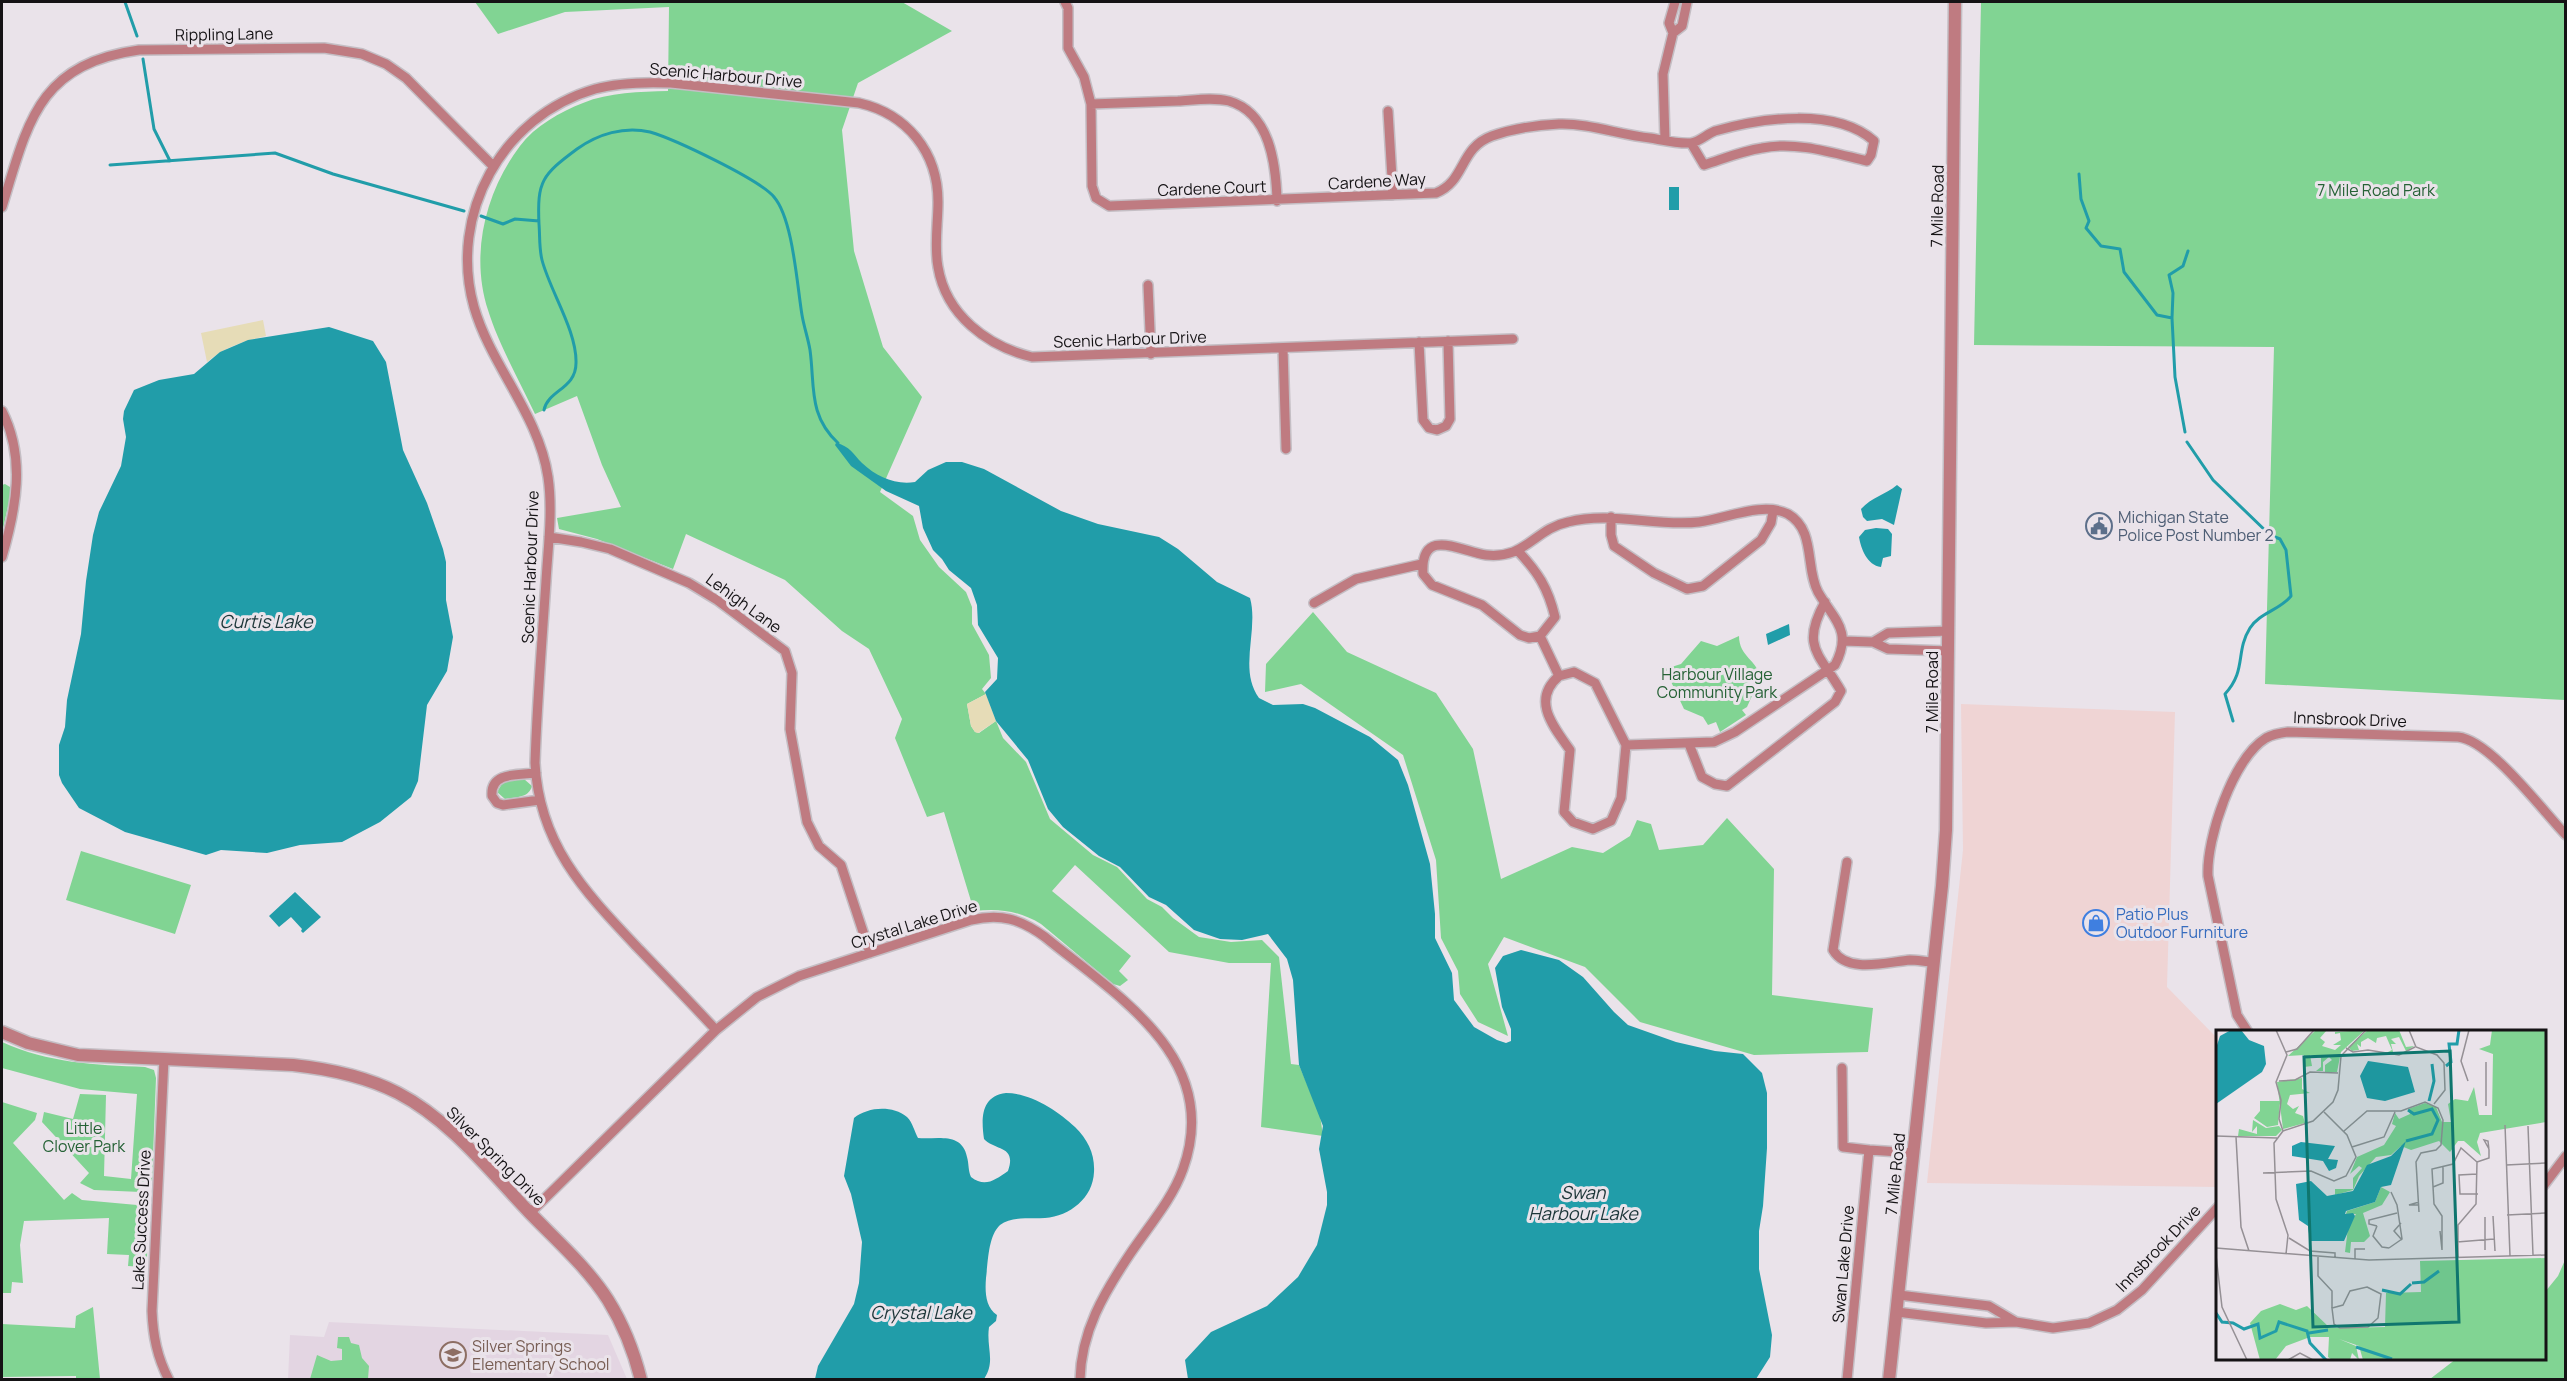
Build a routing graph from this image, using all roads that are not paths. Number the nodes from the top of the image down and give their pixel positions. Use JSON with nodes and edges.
{"nodes":[{"id":1,"x":1065,"y":2,"type":"edge"},
{"id":2,"x":1675,"y":2,"type":"edge"},
{"id":3,"x":1687,"y":2,"type":"edge"},
{"id":4,"x":1955,"y":2,"type":"edge"},
{"id":5,"x":1673,"y":33,"type":"junction"},
{"id":6,"x":1091,"y":104,"type":"junction"},
{"id":7,"x":1388,"y":111,"type":"dead end"},
{"id":8,"x":1665,"y":140,"type":"junction"},
{"id":9,"x":1691,"y":143,"type":"junction"},
{"id":10,"x":493,"y":166,"type":"junction"},
{"id":11,"x":1393,"y":195,"type":"junction"},
{"id":12,"x":1277,"y":201,"type":"junction"},
{"id":13,"x":2,"y":207,"type":"edge"},
{"id":14,"x":1148,"y":285,"type":"dead end"},
{"id":15,"x":1514,"y":339,"type":"dead end"},
{"id":16,"x":1448,"y":341,"type":"junction"},
{"id":17,"x":1419,"y":342,"type":"junction"},
{"id":18,"x":1283,"y":348,"type":"junction"},
{"id":19,"x":1152,"y":354,"type":"junction"},
{"id":20,"x":2,"y":411,"type":"edge"},
{"id":21,"x":1286,"y":449,"type":"dead end"},
{"id":22,"x":1773,"y":511,"type":"junction"},
{"id":23,"x":1611,"y":517,"type":"junction"},
{"id":24,"x":549,"y":537,"type":"junction"},
{"id":25,"x":1517,"y":550,"type":"junction"},
{"id":26,"x":2,"y":557,"type":"edge"},
{"id":27,"x":1422,"y":564,"type":"junction"},
{"id":28,"x":1825,"y":602,"type":"junction"},
{"id":29,"x":1314,"y":603,"type":"dead end"},
{"id":30,"x":1949,"y":630,"type":"junction"},
{"id":31,"x":1540,"y":636,"type":"junction"},
{"id":32,"x":1843,"y":641,"type":"junction"},
{"id":33,"x":1873,"y":642,"type":"junction"},
{"id":34,"x":1948,"y":651,"type":"junction"},
{"id":35,"x":1827,"y":672,"type":"junction"},
{"id":36,"x":1559,"y":676,"type":"junction"},
{"id":37,"x":1689,"y":744,"type":"junction"},
{"id":38,"x":1626,"y":745,"type":"junction"},
{"id":39,"x":536,"y":773,"type":"junction"},
{"id":40,"x":540,"y":800,"type":"junction"},
{"id":41,"x":2565,"y":836,"type":"edge"},
{"id":42,"x":1847,"y":862,"type":"dead end"},
{"id":43,"x":870,"y":953,"type":"junction"},
{"id":44,"x":1934,"y":962,"type":"junction"},
{"id":45,"x":716,"y":1030,"type":"junction"},
{"id":46,"x":2247,"y":1030,"type":"edge"},
{"id":47,"x":2,"y":1032,"type":"edge"},
{"id":48,"x":164,"y":1059,"type":"junction"},
{"id":49,"x":1842,"y":1068,"type":"dead end"},
{"id":50,"x":1869,"y":1150,"type":"junction"},
{"id":51,"x":1914,"y":1153,"type":"junction"},
{"id":52,"x":2565,"y":1156,"type":"edge"},
{"id":53,"x":2546,"y":1182,"type":"edge"},
{"id":54,"x":2216,"y":1208,"type":"edge"},
{"id":55,"x":530,"y":1213,"type":"junction"},
{"id":56,"x":1899,"y":1295,"type":"junction"},
{"id":57,"x":1897,"y":1312,"type":"junction"},
{"id":58,"x":2016,"y":1322,"type":"junction"},
{"id":59,"x":169,"y":1380,"type":"edge"},
{"id":60,"x":641,"y":1380,"type":"edge"},
{"id":61,"x":1080,"y":1380,"type":"edge"},
{"id":62,"x":1847,"y":1380,"type":"edge"},
{"id":63,"x":1889,"y":1380,"type":"edge"}],
"edges":[{"from":1,"to":6,"type":"street"},
{"from":2,"to":5,"type":"street"},
{"from":3,"to":5,"type":"street"},
{"from":4,"to":30,"type":"street","name":"7 Mile Road"},
{"from":5,"to":8,"type":"street"},
{"from":6,"to":12,"type":"street","name":"Cardene Court"},
{"from":6,"to":12,"type":"street","name":"Cardene Court"},
{"from":7,"to":11,"type":"street"},
{"from":8,"to":9,"type":"street","name":"Cardene Way"},
{"from":8,"to":11,"type":"street","name":"Cardene Way"},
{"from":9,"to":9,"type":"street"},
{"from":10,"to":13,"type":"street","name":"Rippling Lane"},
{"from":10,"to":19,"type":"street","name":"Scenic Harbour Drive"},
{"from":10,"to":24,"type":"street","name":"Scenic Harbour Drive"},
{"from":11,"to":12,"type":"street","name":"Cardene Way"},
{"from":14,"to":19,"type":"street"},
{"from":15,"to":16,"type":"street","name":"Scenic Harbour Drive"},
{"from":16,"to":17,"type":"street","name":"Scenic Harbour Drive"},
{"from":16,"to":17,"type":"street"},
{"from":17,"to":18,"type":"street","name":"Scenic Harbour Drive"},
{"from":18,"to":19,"type":"street","name":"Scenic Harbour Drive"},
{"from":18,"to":21,"type":"street"},
{"from":20,"to":26,"type":"street"},
{"from":22,"to":23,"type":"street"},
{"from":22,"to":23,"type":"street"},
{"from":22,"to":28,"type":"street"},
{"from":23,"to":25,"type":"street"},
{"from":24,"to":39,"type":"street","name":"Scenic Harbour Drive"},
{"from":24,"to":43,"type":"street","name":"Lehigh Lane"},
{"from":25,"to":27,"type":"street"},
{"from":25,"to":31,"type":"street"},
{"from":27,"to":29,"type":"street"},
{"from":27,"to":31,"type":"street"},
{"from":28,"to":32,"type":"street"},
{"from":28,"to":35,"type":"street"},
{"from":30,"to":33,"type":"street"},
{"from":30,"to":34,"type":"street","name":"7 Mile Road"},
{"from":31,"to":36,"type":"street"},
{"from":32,"to":33,"type":"street"},
{"from":32,"to":35,"type":"street"},
{"from":33,"to":34,"type":"street"},
{"from":34,"to":44,"type":"street","name":"7 Mile Road"},
{"from":35,"to":37,"type":"street"},
{"from":35,"to":37,"type":"street"},
{"from":36,"to":38,"type":"street"},
{"from":36,"to":38,"type":"street"},
{"from":37,"to":38,"type":"street"},
{"from":39,"to":40,"type":"street","name":"Scenic Harbour Drive"},
{"from":39,"to":40,"type":"street"},
{"from":40,"to":45,"type":"street","name":"Scenic Harbour Drive"},
{"from":41,"to":46,"type":"street","name":"Innsbrook Drive"},
{"from":42,"to":44,"type":"street"},
{"from":43,"to":45,"type":"street","name":"Crystal Lake Drive"},
{"from":43,"to":61,"type":"street","name":"Crystal Lake Drive"},
{"from":44,"to":51,"type":"street","name":"7 Mile Road"},
{"from":45,"to":55,"type":"street","name":"Crystal Lake Drive"},
{"from":47,"to":48,"type":"street","name":"Silver Spring Drive"},
{"from":48,"to":55,"type":"street","name":"Silver Spring Drive"},
{"from":48,"to":59,"type":"street","name":"Lake Success Drive"},
{"from":49,"to":50,"type":"street"},
{"from":50,"to":51,"type":"street"},
{"from":50,"to":62,"type":"street","name":"Swan Lake Drive"},
{"from":51,"to":56,"type":"street","name":"7 Mile Road"},
{"from":52,"to":53,"type":"street"},
{"from":54,"to":58,"type":"street","name":"Innsbrook Drive"},
{"from":55,"to":60,"type":"street","name":"Silver Spring Drive"},
{"from":56,"to":57,"type":"street","name":"7 Mile Road"},
{"from":56,"to":58,"type":"street","name":"Innsbrook Drive"},
{"from":57,"to":58,"type":"street","name":"Innsbrook Drive"},
{"from":57,"to":63,"type":"street","name":"7 Mile Road"}]}
